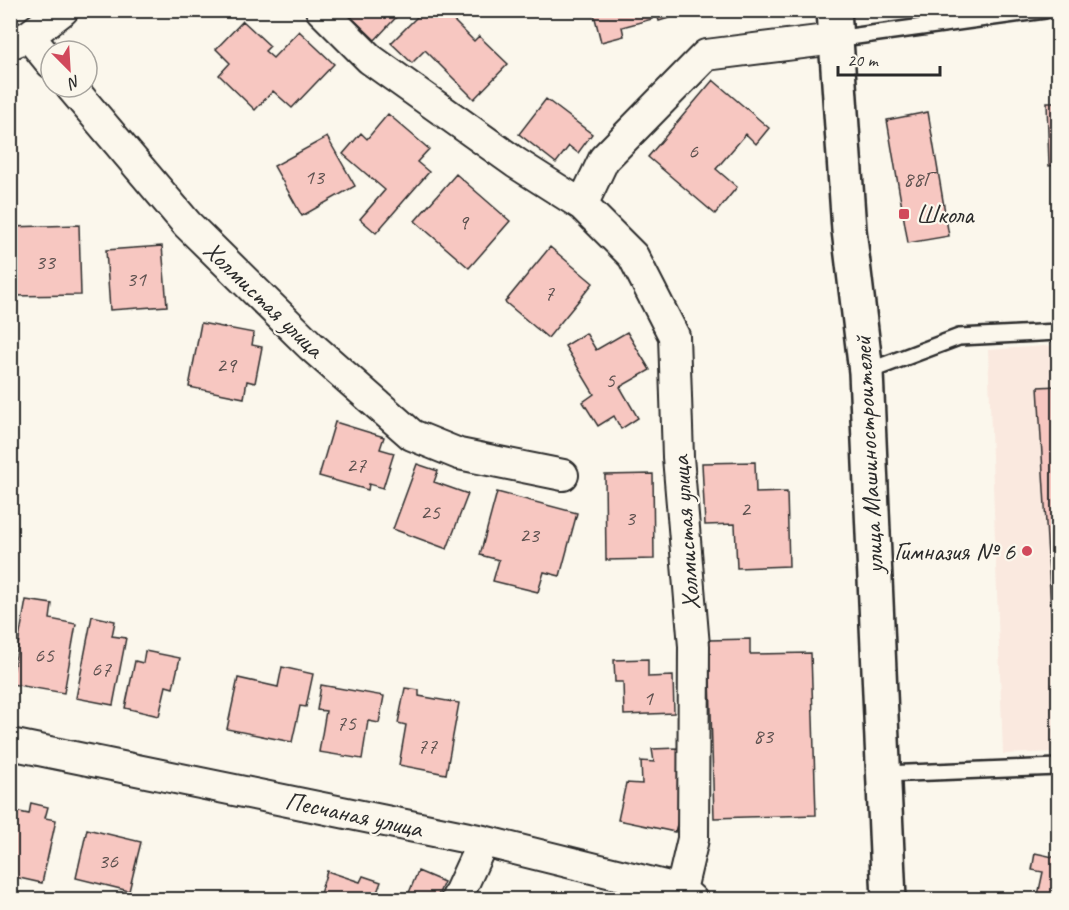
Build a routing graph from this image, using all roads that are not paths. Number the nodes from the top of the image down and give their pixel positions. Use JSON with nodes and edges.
{"nodes":[{"id":1,"x":63,"y":10,"type":"edge"},
{"id":2,"x":321,"y":10,"type":"edge"},
{"id":3,"x":1045,"y":10,"type":"edge"},
{"id":4,"x":956,"y":16,"type":"edge"},
{"id":5,"x":834,"y":25,"type":"edge"},
{"id":6,"x":20,"y":40,"type":"edge"},
{"id":7,"x":39,"y":54,"type":"edge"},
{"id":8,"x":81,"y":99,"type":"edge"},
{"id":9,"x":582,"y":205,"type":"junction"},
{"id":10,"x":1059,"y":332,"type":"edge"},
{"id":11,"x":866,"y":372,"type":"junction"},
{"id":12,"x":563,"y":475,"type":"dead end"},
{"id":13,"x":10,"y":744,"type":"edge"},
{"id":14,"x":1059,"y":767,"type":"edge"},
{"id":15,"x":884,"y":774,"type":"junction"},
{"id":16,"x":483,"y":841,"type":"junction"},
{"id":17,"x":686,"y":895,"type":"edge"},
{"id":18,"x":456,"y":900,"type":"edge"},
{"id":19,"x":889,"y":900,"type":"edge"}],
"edges":[{"from":1,"to":6,"type":"street"},
{"from":2,"to":9,"type":"street","name":"Холмистая улица"},
{"from":3,"to":4,"type":"lane"},
{"from":4,"to":5,"type":"lane"},
{"from":5,"to":9,"type":"street"},
{"from":5,"to":11,"type":"street","name":"улица Машиностроителей"},
{"from":6,"to":7,"type":"street"},
{"from":8,"to":12,"type":"street","name":"Холмистая улица"},
{"from":9,"to":17,"type":"street","name":"Холмистая улица"},
{"from":10,"to":11,"type":"lane"},
{"from":11,"to":15,"type":"street","name":"улица Машиностроителей"},
{"from":13,"to":16,"type":"street","name":"Песчаная улица"},
{"from":14,"to":15,"type":"lane"},
{"from":15,"to":19,"type":"street","name":"улица Машиностроителей"},
{"from":16,"to":17,"type":"street","name":"Песчаная улица"},
{"from":16,"to":18,"type":"street"}]}
